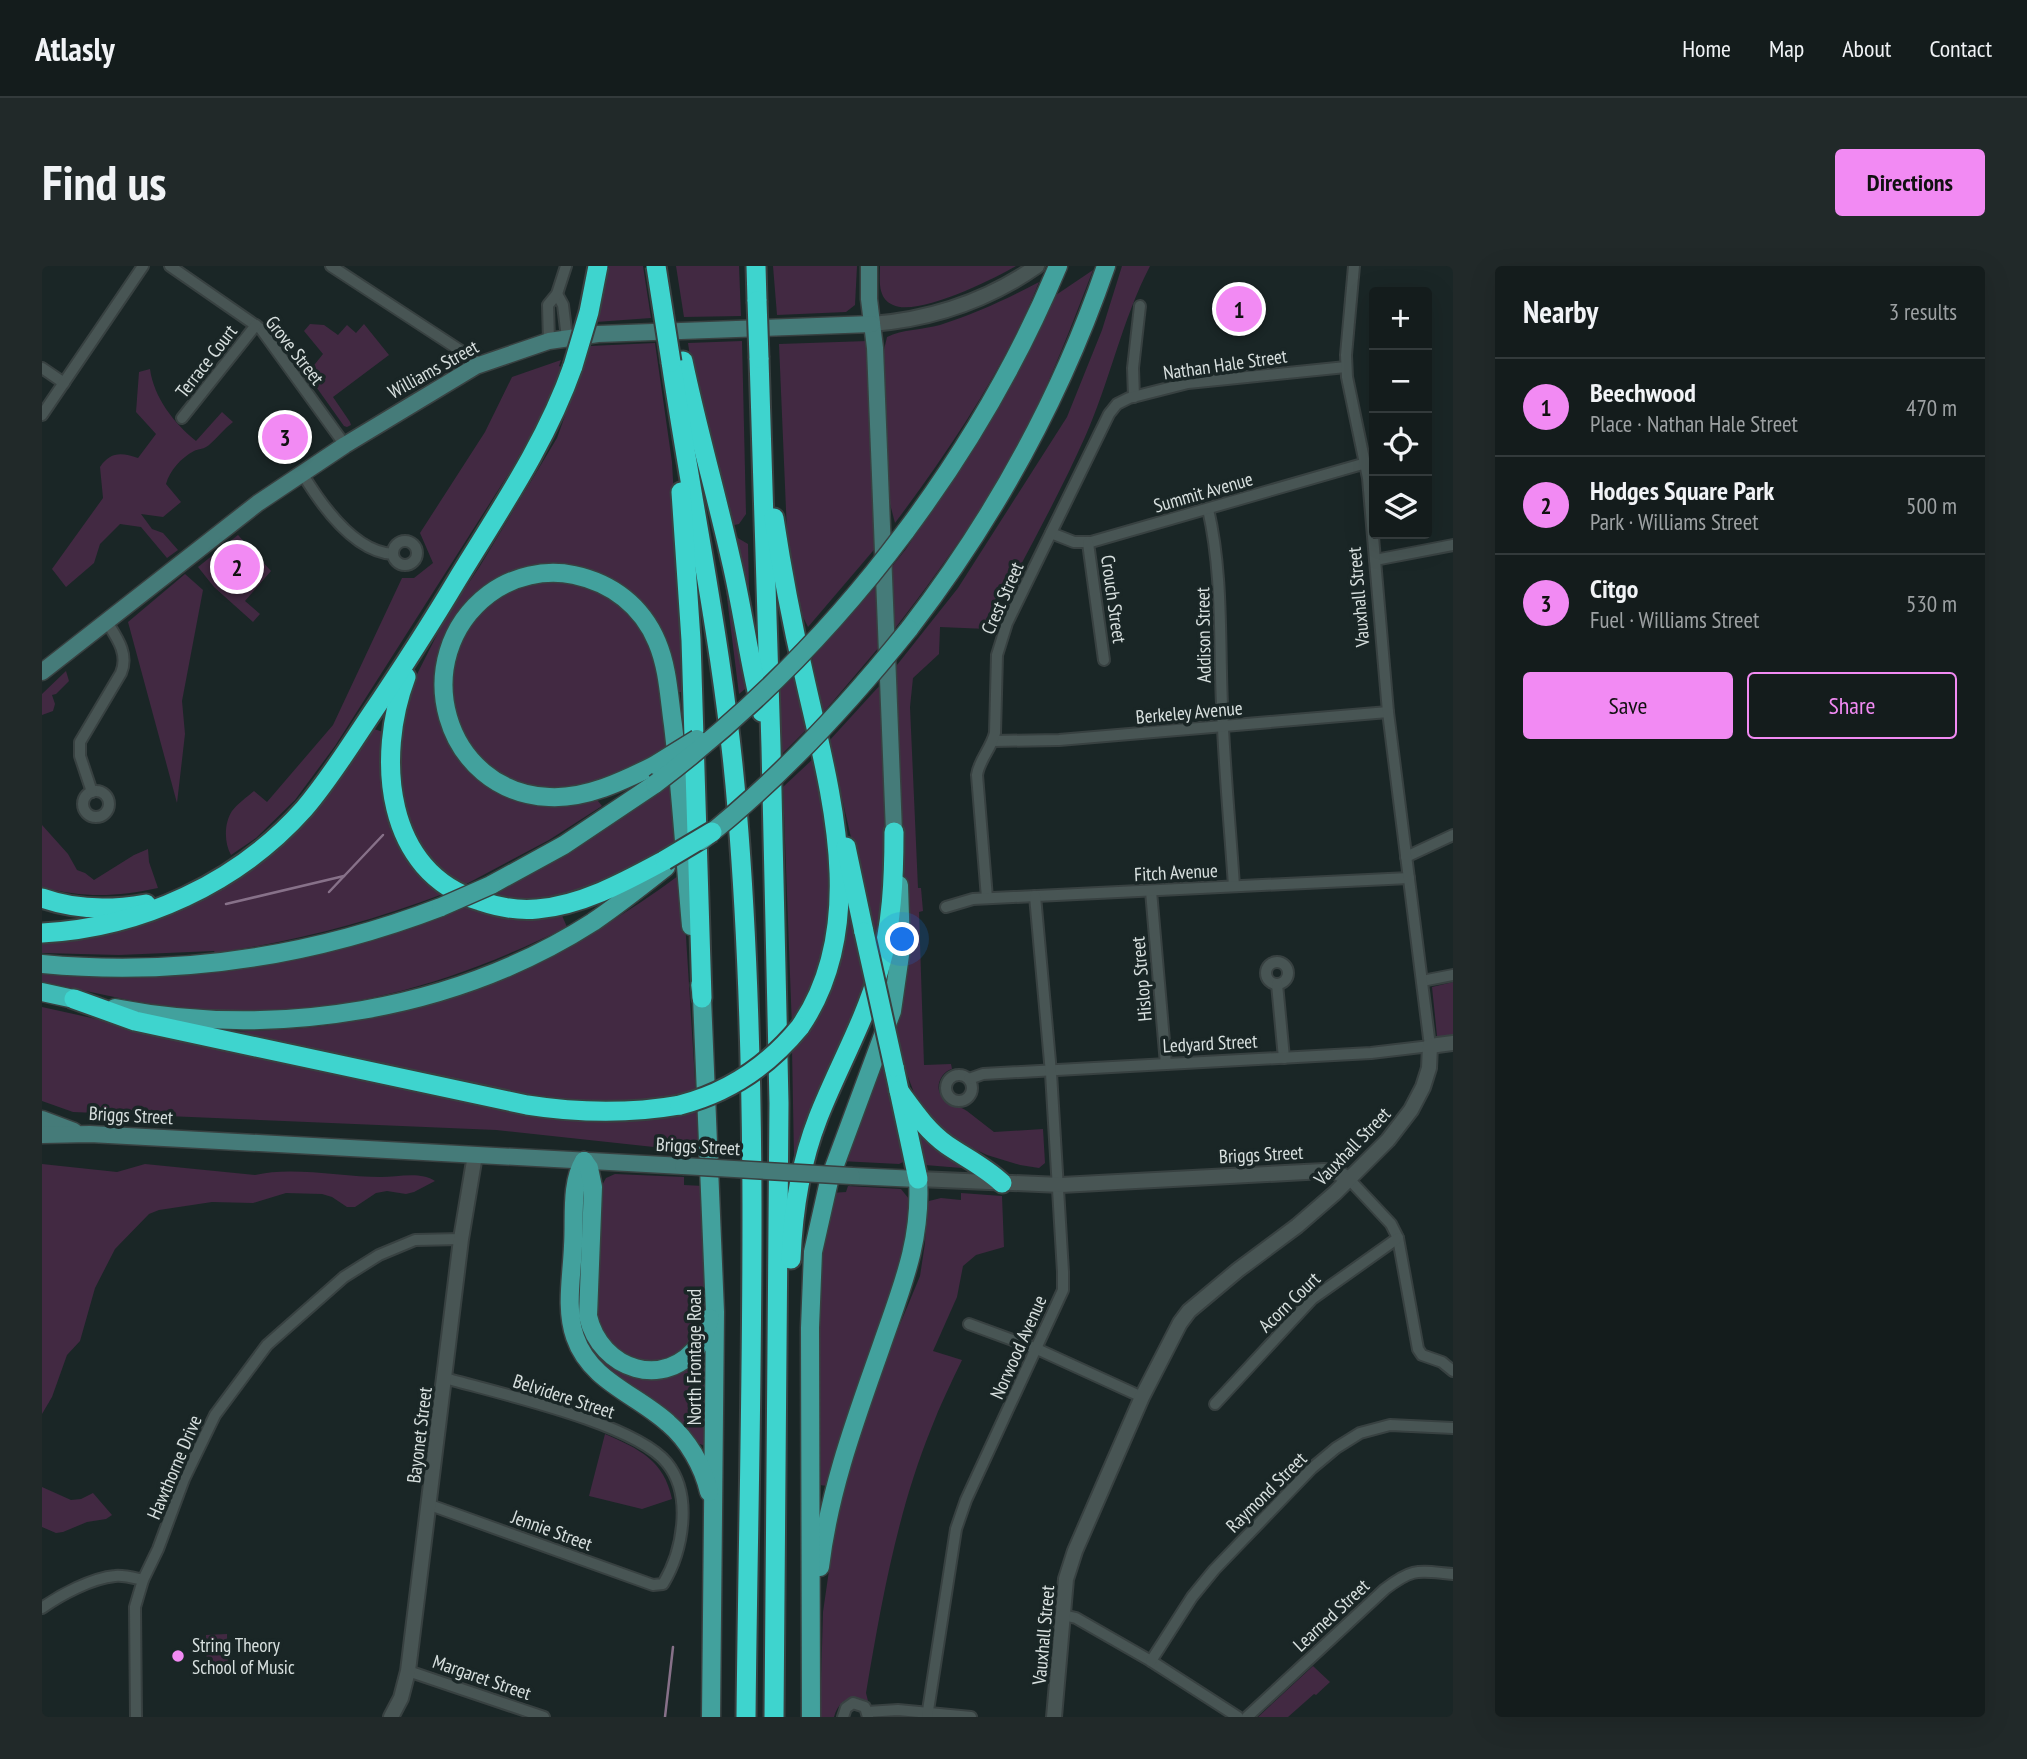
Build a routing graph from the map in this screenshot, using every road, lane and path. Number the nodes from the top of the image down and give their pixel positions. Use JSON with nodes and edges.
{"nodes":[{"id":1,"x":143,"y":266,"type":"edge"},
{"id":2,"x":170,"y":266,"type":"edge"},
{"id":3,"x":331,"y":266,"type":"edge"},
{"id":4,"x":551,"y":266,"type":"edge"},
{"id":5,"x":598,"y":266,"type":"edge"},
{"id":6,"x":656,"y":266,"type":"edge"},
{"id":7,"x":669,"y":266,"type":"edge"},
{"id":8,"x":755,"y":266,"type":"edge"},
{"id":9,"x":869,"y":266,"type":"edge"},
{"id":10,"x":1037,"y":266,"type":"edge"},
{"id":11,"x":1058,"y":266,"type":"edge"},
{"id":12,"x":1106,"y":266,"type":"edge"},
{"id":13,"x":1354,"y":266,"type":"edge"},
{"id":14,"x":564,"y":269,"type":"edge"},
{"id":15,"x":557,"y":294,"type":"junction"},
{"id":16,"x":1140,"y":306,"type":"dead end"},
{"id":17,"x":872,"y":324,"type":"junction"},
{"id":18,"x":256,"y":325,"type":"junction"},
{"id":19,"x":567,"y":338,"type":"junction"},
{"id":20,"x":550,"y":341,"type":"junction"},
{"id":21,"x":677,"y":362,"type":"junction"},
{"id":22,"x":481,"y":364,"type":"junction"},
{"id":23,"x":1346,"y":366,"type":"junction"},
{"id":24,"x":42,"y":368,"type":"edge"},
{"id":25,"x":64,"y":383,"type":"junction"},
{"id":26,"x":760,"y":385,"type":"junction"},
{"id":27,"x":1134,"y":397,"type":"junction"},
{"id":28,"x":677,"y":407,"type":"junction"},
{"id":29,"x":1113,"y":409,"type":"joint"},
{"id":30,"x":42,"y":415,"type":"edge"},
{"id":31,"x":182,"y":418,"type":"dead end"},
{"id":32,"x":345,"y":444,"type":"junction"},
{"id":33,"x":1366,"y":463,"type":"junction"},
{"id":34,"x":302,"y":473,"type":"junction"},
{"id":35,"x":1208,"y":509,"type":"junction"},
{"id":36,"x":1051,"y":533,"type":"junction"},
{"id":37,"x":1088,"y":543,"type":"junction"},
{"id":38,"x":1453,"y":544,"type":"edge"},
{"id":39,"x":393,"y":554,"type":"dead end"},
{"id":40,"x":1375,"y":560,"type":"junction"},
{"id":41,"x":107,"y":622,"type":"junction"},
{"id":42,"x":417,"y":646,"type":"junction"},
{"id":43,"x":1104,"y":660,"type":"dead end"},
{"id":44,"x":42,"y":672,"type":"edge"},
{"id":45,"x":750,"y":704,"type":"junction"},
{"id":46,"x":1388,"y":712,"type":"junction"},
{"id":47,"x":1223,"y":726,"type":"junction"},
{"id":48,"x":993,"y":741,"type":"junction"},
{"id":49,"x":771,"y":747,"type":"junction"},
{"id":50,"x":829,"y":785,"type":"junction"},
{"id":51,"x":92,"y":792,"type":"dead end"},
{"id":52,"x":712,"y":832,"type":"joint"},
{"id":53,"x":894,"y":832,"type":"junction"},
{"id":54,"x":1453,"y":835,"type":"edge"},
{"id":55,"x":1406,"y":858,"type":"junction"},
{"id":56,"x":666,"y":864,"type":"junction"},
{"id":57,"x":1409,"y":878,"type":"junction"},
{"id":58,"x":1234,"y":887,"type":"junction"},
{"id":59,"x":201,"y":889,"type":"junction"},
{"id":60,"x":1151,"y":891,"type":"junction"},
{"id":61,"x":1035,"y":896,"type":"junction"},
{"id":62,"x":42,"y":898,"type":"edge"},
{"id":63,"x":987,"y":898,"type":"junction"},
{"id":64,"x":946,"y":907,"type":"dead end"},
{"id":65,"x":42,"y":933,"type":"edge"},
{"id":66,"x":42,"y":964,"type":"edge"},
{"id":67,"x":1453,"y":975,"type":"edge"},
{"id":68,"x":1422,"y":981,"type":"junction"},
{"id":69,"x":1277,"y":984,"type":"dead end"},
{"id":70,"x":42,"y":992,"type":"edge"},
{"id":71,"x":702,"y":998,"type":"junction"},
{"id":72,"x":74,"y":999,"type":"junction"},
{"id":73,"x":1453,"y":1043,"type":"edge"},
{"id":74,"x":1430,"y":1046,"type":"junction"},
{"id":75,"x":1284,"y":1058,"type":"junction"},
{"id":76,"x":1166,"y":1064,"type":"junction"},
{"id":77,"x":1051,"y":1070,"type":"junction"},
{"id":78,"x":969,"y":1079,"type":"dead end"},
{"id":79,"x":900,"y":1091,"type":"junction"},
{"id":80,"x":42,"y":1119,"type":"edge"},
{"id":81,"x":83,"y":1134,"type":"junction"},
{"id":82,"x":42,"y":1135,"type":"edge"},
{"id":83,"x":475,"y":1155,"type":"junction"},
{"id":84,"x":584,"y":1161,"type":"junction"},
{"id":85,"x":918,"y":1179,"type":"junction"},
{"id":86,"x":1349,"y":1179,"type":"junction"},
{"id":87,"x":1002,"y":1183,"type":"junction"},
{"id":88,"x":1057,"y":1185,"type":"junction"},
{"id":89,"x":1398,"y":1238,"type":"junction"},
{"id":90,"x":461,"y":1239,"type":"junction"},
{"id":91,"x":715,"y":1295,"type":"junction"},
{"id":92,"x":778,"y":1322,"type":"junction"},
{"id":93,"x":969,"y":1324,"type":"dead end"},
{"id":94,"x":1037,"y":1349,"type":"junction"},
{"id":95,"x":1453,"y":1371,"type":"edge"},
{"id":96,"x":445,"y":1378,"type":"junction"},
{"id":97,"x":1142,"y":1397,"type":"junction"},
{"id":98,"x":1215,"y":1404,"type":"dead end"},
{"id":99,"x":1453,"y":1428,"type":"edge"},
{"id":100,"x":430,"y":1505,"type":"junction"},
{"id":101,"x":714,"y":1514,"type":"junction"},
{"id":102,"x":1453,"y":1574,"type":"edge"},
{"id":103,"x":143,"y":1580,"type":"junction"},
{"id":104,"x":663,"y":1584,"type":"joint"},
{"id":105,"x":42,"y":1608,"type":"edge"},
{"id":106,"x":1063,"y":1615,"type":"junction"},
{"id":107,"x":811,"y":1654,"type":"junction"},
{"id":108,"x":1151,"y":1661,"type":"junction"},
{"id":109,"x":408,"y":1671,"type":"junction"},
{"id":110,"x":867,"y":1715,"type":"edge"},
{"id":111,"x":928,"y":1715,"type":"edge"},
{"id":112,"x":136,"y":1717,"type":"edge"},
{"id":113,"x":391,"y":1717,"type":"edge"},
{"id":114,"x":544,"y":1717,"type":"edge"},
{"id":115,"x":710,"y":1717,"type":"edge"},
{"id":116,"x":746,"y":1717,"type":"edge"},
{"id":117,"x":774,"y":1717,"type":"edge"},
{"id":118,"x":811,"y":1717,"type":"edge"},
{"id":119,"x":843,"y":1717,"type":"edge"},
{"id":120,"x":971,"y":1717,"type":"edge"},
{"id":121,"x":1054,"y":1717,"type":"edge"},
{"id":122,"x":1238,"y":1717,"type":"edge"},
{"id":123,"x":1247,"y":1717,"type":"edge"}],
"edges":[{"from":1,"to":25,"type":"street"},
{"from":2,"to":18,"type":"street","name":"Grove Street"},
{"from":3,"to":22,"type":"street"},
{"from":4,"to":14,"type":"street"},
{"from":5,"to":42,"type":"highway","bridge":true},
{"from":6,"to":21,"type":"highway","bridge":true},
{"from":7,"to":21,"type":"highway"},
{"from":8,"to":26,"type":"highway","bridge":true},
{"from":9,"to":17,"type":"main road"},
{"from":10,"to":17,"type":"street","name":"Williams Street"},
{"from":11,"to":45,"type":"main road","bridge":true},
{"from":12,"to":52,"type":"main road","bridge":true},
{"from":13,"to":23,"type":"street","name":"Vauxhall Street"},
{"from":14,"to":15,"type":"street"},
{"from":15,"to":19,"type":"street"},
{"from":15,"to":20,"type":"street"},
{"from":16,"to":27,"type":"street"},
{"from":17,"to":19,"type":"main road","name":"Williams Street"},
{"from":17,"to":53,"type":"main road"},
{"from":18,"to":31,"type":"street","name":"Terrace Court"},
{"from":18,"to":32,"type":"street","name":"Grove Street"},
{"from":19,"to":20,"type":"main road","name":"Williams Street"},
{"from":20,"to":22,"type":"main road","name":"Williams Street"},
{"from":21,"to":28,"type":"highway"},
{"from":21,"to":49,"type":"highway"},
{"from":22,"to":32,"type":"main road","name":"Williams Street"},
{"from":23,"to":27,"type":"street","name":"Nathan Hale Street"},
{"from":23,"to":33,"type":"street","name":"Vauxhall Street"},
{"from":24,"to":25,"type":"street"},
{"from":25,"to":30,"type":"street"},
{"from":26,"to":49,"type":"highway"},
{"from":26,"to":50,"type":"highway"},
{"from":27,"to":29,"type":"street","name":"Nathan Hale Street"},
{"from":28,"to":71,"type":"highway"},
{"from":28,"to":116,"type":"highway"},
{"from":29,"to":36,"type":"street","name":"Crest Street"},
{"from":32,"to":34,"type":"main road","name":"Williams Street"},
{"from":33,"to":35,"type":"street","name":"Summit Avenue"},
{"from":33,"to":40,"type":"street","name":"Vauxhall Street"},
{"from":34,"to":39,"type":"street"},
{"from":34,"to":41,"type":"main road","name":"Williams Street"},
{"from":35,"to":37,"type":"street","name":"Summit Avenue"},
{"from":35,"to":47,"type":"street","name":"Addison Street"},
{"from":36,"to":37,"type":"street"},
{"from":36,"to":48,"type":"street","name":"Crest Street"},
{"from":37,"to":43,"type":"street","name":"Crouch Street"},
{"from":38,"to":40,"type":"street"},
{"from":40,"to":46,"type":"street","name":"Vauxhall Street"},
{"from":41,"to":44,"type":"main road","name":"Williams Street"},
{"from":41,"to":51,"type":"street"},
{"from":42,"to":56,"type":"highway"},
{"from":42,"to":59,"type":"highway"},
{"from":45,"to":66,"type":"main road","bridge":true},
{"from":45,"to":71,"type":"main road","name":"North Frontage Road","bridge":true},
{"from":46,"to":47,"type":"street","name":"Berkeley Avenue"},
{"from":46,"to":55,"type":"street","name":"Vauxhall Street"},
{"from":47,"to":48,"type":"street","name":"Berkeley Avenue"},
{"from":47,"to":58,"type":"street","name":"Addison Street"},
{"from":48,"to":63,"type":"street","name":"Crest Street"},
{"from":49,"to":92,"type":"highway"},
{"from":50,"to":72,"type":"highway","bridge":true},
{"from":50,"to":79,"type":"highway","bridge":true},
{"from":52,"to":56,"type":"highway","bridge":true},
{"from":53,"to":92,"type":"highway"},
{"from":53,"to":107,"type":"main road"},
{"from":54,"to":55,"type":"street"},
{"from":55,"to":57,"type":"street","name":"Vauxhall Street"},
{"from":56,"to":72,"type":"main road"},
{"from":57,"to":58,"type":"street","name":"Fitch Avenue"},
{"from":57,"to":68,"type":"street","name":"Vauxhall Street"},
{"from":58,"to":60,"type":"street","name":"Fitch Avenue"},
{"from":59,"to":62,"type":"highway"},
{"from":59,"to":65,"type":"highway"},
{"from":60,"to":61,"type":"street","name":"Fitch Avenue"},
{"from":60,"to":76,"type":"street","name":"Hislop Street"},
{"from":61,"to":63,"type":"street","name":"Fitch Avenue"},
{"from":61,"to":77,"type":"street","name":"Norwood Avenue"},
{"from":63,"to":64,"type":"street","name":"Fitch Avenue"},
{"from":67,"to":68,"type":"street"},
{"from":68,"to":74,"type":"street","name":"Vauxhall Street"},
{"from":69,"to":75,"type":"street"},
{"from":70,"to":72,"type":"highway"},
{"from":71,"to":91,"type":"main road","name":"North Frontage Road"},
{"from":73,"to":74,"type":"street","name":"Ledyard Street"},
{"from":74,"to":75,"type":"street","name":"Ledyard Street"},
{"from":74,"to":86,"type":"street","name":"Vauxhall Street"},
{"from":75,"to":76,"type":"street","name":"Ledyard Street"},
{"from":76,"to":77,"type":"street","name":"Ledyard Street"},
{"from":77,"to":78,"type":"street","name":"Ledyard Street"},
{"from":77,"to":88,"type":"street","name":"Norwood Avenue"},
{"from":79,"to":85,"type":"highway"},
{"from":79,"to":87,"type":"highway"},
{"from":80,"to":81,"type":"main road"},
{"from":81,"to":82,"type":"main road","name":"Briggs Street"},
{"from":81,"to":83,"type":"main road","name":"Briggs Street"},
{"from":83,"to":84,"type":"main road","name":"Briggs Street"},
{"from":83,"to":90,"type":"street","name":"Bayonet Street"},
{"from":84,"to":85,"type":"main road","name":"Briggs Street","bridge":true},
{"from":84,"to":91,"type":"main road"},
{"from":84,"to":101,"type":"main road"},
{"from":85,"to":87,"type":"street","name":"Briggs Street"},
{"from":85,"to":107,"type":"main road"},
{"from":86,"to":88,"type":"street","name":"Briggs Street"},
{"from":86,"to":89,"type":"street"},
{"from":86,"to":97,"type":"street","name":"Vauxhall Street"},
{"from":87,"to":88,"type":"street","name":"Briggs Street"},
{"from":88,"to":94,"type":"street","name":"Norwood Avenue"},
{"from":89,"to":95,"type":"street"},
{"from":89,"to":98,"type":"street","name":"Acorn Court"},
{"from":90,"to":96,"type":"street","name":"Bayonet Street"},
{"from":90,"to":103,"type":"street","name":"Hawthorne Drive"},
{"from":91,"to":101,"type":"main road","name":"North Frontage Road"},
{"from":92,"to":117,"type":"highway"},
{"from":93,"to":94,"type":"street"},
{"from":94,"to":97,"type":"street"},
{"from":94,"to":111,"type":"street","name":"Norwood Avenue"},
{"from":96,"to":100,"type":"street","name":"Bayonet Street"},
{"from":96,"to":104,"type":"street","name":"Belvidere Street"},
{"from":97,"to":106,"type":"street","name":"Vauxhall Street"},
{"from":99,"to":108,"type":"street","name":"Raymond Street"},
{"from":100,"to":104,"type":"street","name":"Jennie Street"},
{"from":100,"to":109,"type":"street","name":"Bayonet Street"},
{"from":101,"to":115,"type":"main road","name":"North Frontage Road"},
{"from":102,"to":123,"type":"street","name":"Learned Street"},
{"from":103,"to":105,"type":"street"},
{"from":103,"to":112,"type":"street","name":"Hawthorne Drive"},
{"from":106,"to":108,"type":"street"},
{"from":106,"to":121,"type":"street","name":"Vauxhall Street"},
{"from":107,"to":118,"type":"main road"},
{"from":108,"to":122,"type":"street"},
{"from":109,"to":113,"type":"street","name":"Bayonet Street"},
{"from":109,"to":114,"type":"street","name":"Margaret Street"},
{"from":110,"to":111,"type":"street"},
{"from":110,"to":119,"type":"street"},
{"from":111,"to":120,"type":"street"}]}
